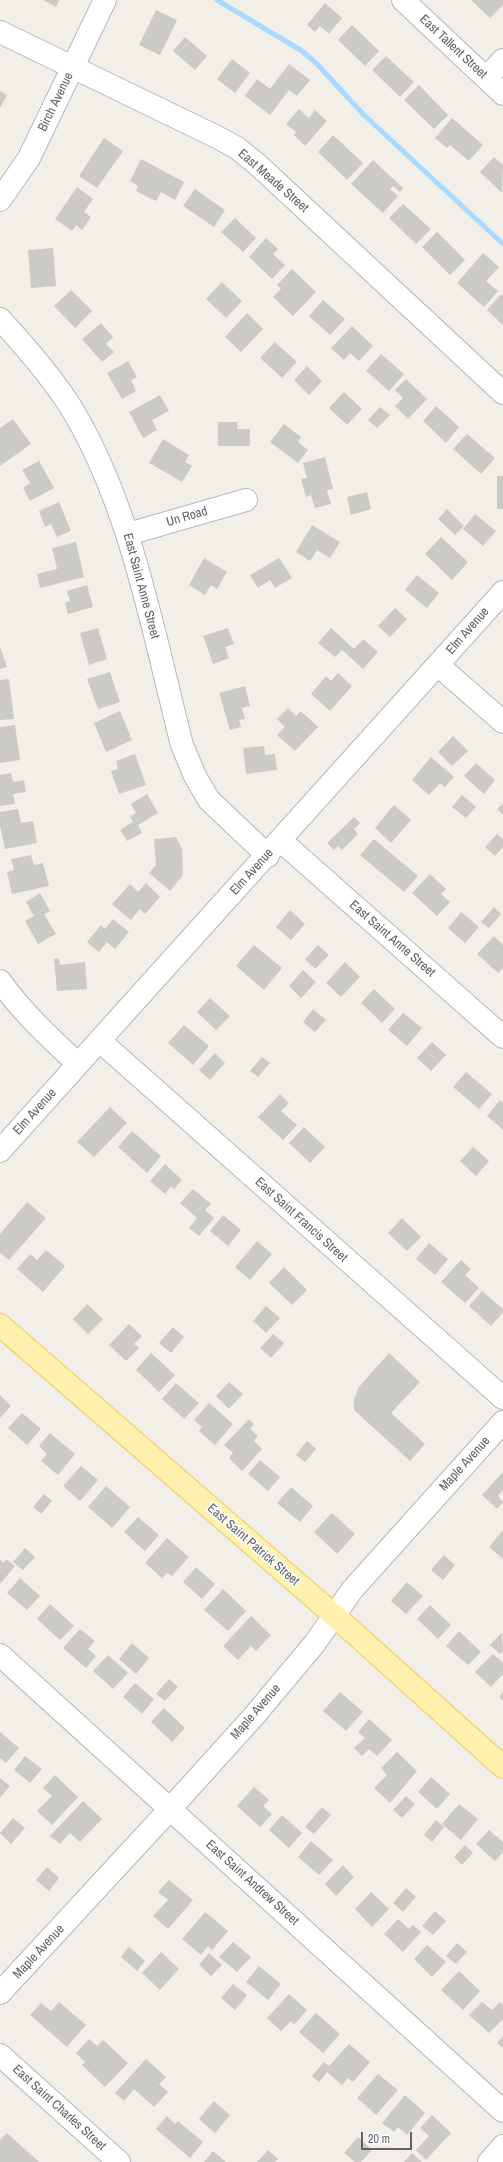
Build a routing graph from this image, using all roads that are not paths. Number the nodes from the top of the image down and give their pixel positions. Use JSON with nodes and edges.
{"nodes":[{"id":1,"x":105,"y":0,"type":"edge"},
{"id":2,"x":403,"y":0,"type":"edge"},
{"id":3,"x":0,"y":32,"type":"edge"},
{"id":4,"x":503,"y":60,"type":"edge"},
{"id":5,"x":73,"y":68,"type":"junction"},
{"id":6,"x":486,"y":78,"type":"junction"},
{"id":7,"x":503,"y":94,"type":"edge"},
{"id":8,"x":0,"y":200,"type":"edge"},
{"id":9,"x":0,"y":319,"type":"edge"},
{"id":10,"x":503,"y":393,"type":"edge"},
{"id":11,"x":246,"y":500,"type":"dead end"},
{"id":12,"x":128,"y":534,"type":"junction"},
{"id":13,"x":503,"y":592,"type":"edge"},
{"id":14,"x":438,"y":665,"type":"junction"},
{"id":15,"x":503,"y":722,"type":"edge"},
{"id":16,"x":274,"y":848,"type":"junction"},
{"id":17,"x":0,"y":981,"type":"edge"},
{"id":18,"x":503,"y":1037,"type":"edge"},
{"id":19,"x":100,"y":1041,"type":"junction"},
{"id":20,"x":78,"y":1064,"type":"junction"},
{"id":21,"x":0,"y":1151,"type":"edge"},
{"id":22,"x":0,"y":1325,"type":"edge"},
{"id":23,"x":503,"y":1398,"type":"edge"},
{"id":24,"x":503,"y":1422,"type":"edge"},
{"id":25,"x":335,"y":1616,"type":"junction"},
{"id":26,"x":0,"y":1655,"type":"edge"},
{"id":27,"x":503,"y":1767,"type":"edge"},
{"id":28,"x":170,"y":1810,"type":"junction"},
{"id":29,"x":0,"y":1993,"type":"edge"},
{"id":30,"x":0,"y":2055,"type":"edge"},
{"id":31,"x":503,"y":2111,"type":"edge"},
{"id":32,"x":503,"y":2146,"type":"edge"},
{"id":33,"x":119,"y":2162,"type":"edge"},
{"id":34,"x":489,"y":2162,"type":"edge"}],
"edges":[{"from":1,"to":5,"type":"street","name":"Birch Avenue"},
{"from":2,"to":6,"type":"street","name":"East Tallent Street"},
{"from":3,"to":5,"type":"street","name":"East Meade Street"},
{"from":4,"to":6,"type":"street"},
{"from":5,"to":8,"type":"street","name":"Birch Avenue"},
{"from":5,"to":10,"type":"street","name":"East Meade Street"},
{"from":6,"to":7,"type":"street","name":"East Tallent Street"},
{"from":9,"to":12,"type":"street","name":"East Saint Anne Street"},
{"from":11,"to":12,"type":"street","name":"Un Road"},
{"from":12,"to":16,"type":"street","name":"East Saint Anne Street"},
{"from":13,"to":14,"type":"street","name":"Elm Avenue"},
{"from":14,"to":15,"type":"street"},
{"from":14,"to":16,"type":"street","name":"Elm Avenue"},
{"from":16,"to":18,"type":"street","name":"East Saint Anne Street"},
{"from":16,"to":19,"type":"street","name":"Elm Avenue"},
{"from":17,"to":20,"type":"street"},
{"from":19,"to":20,"type":"street","name":"Elm Avenue"},
{"from":19,"to":23,"type":"street","name":"East Saint Francis Street"},
{"from":20,"to":21,"type":"street","name":"Elm Avenue"},
{"from":22,"to":25,"type":"main road","name":"East Saint Patrick Street"},
{"from":24,"to":25,"type":"street","name":"Maple Avenue"},
{"from":25,"to":27,"type":"main road","name":"East Saint Patrick Street"},
{"from":25,"to":28,"type":"street","name":"Maple Avenue"},
{"from":26,"to":28,"type":"street","name":"East Saint Andrew Street"},
{"from":28,"to":29,"type":"street","name":"Maple Avenue"},
{"from":28,"to":31,"type":"street","name":"East Saint Andrew Street"},
{"from":30,"to":33,"type":"street","name":"East Saint Charles Street"},
{"from":32,"to":34,"type":"street"}]}
